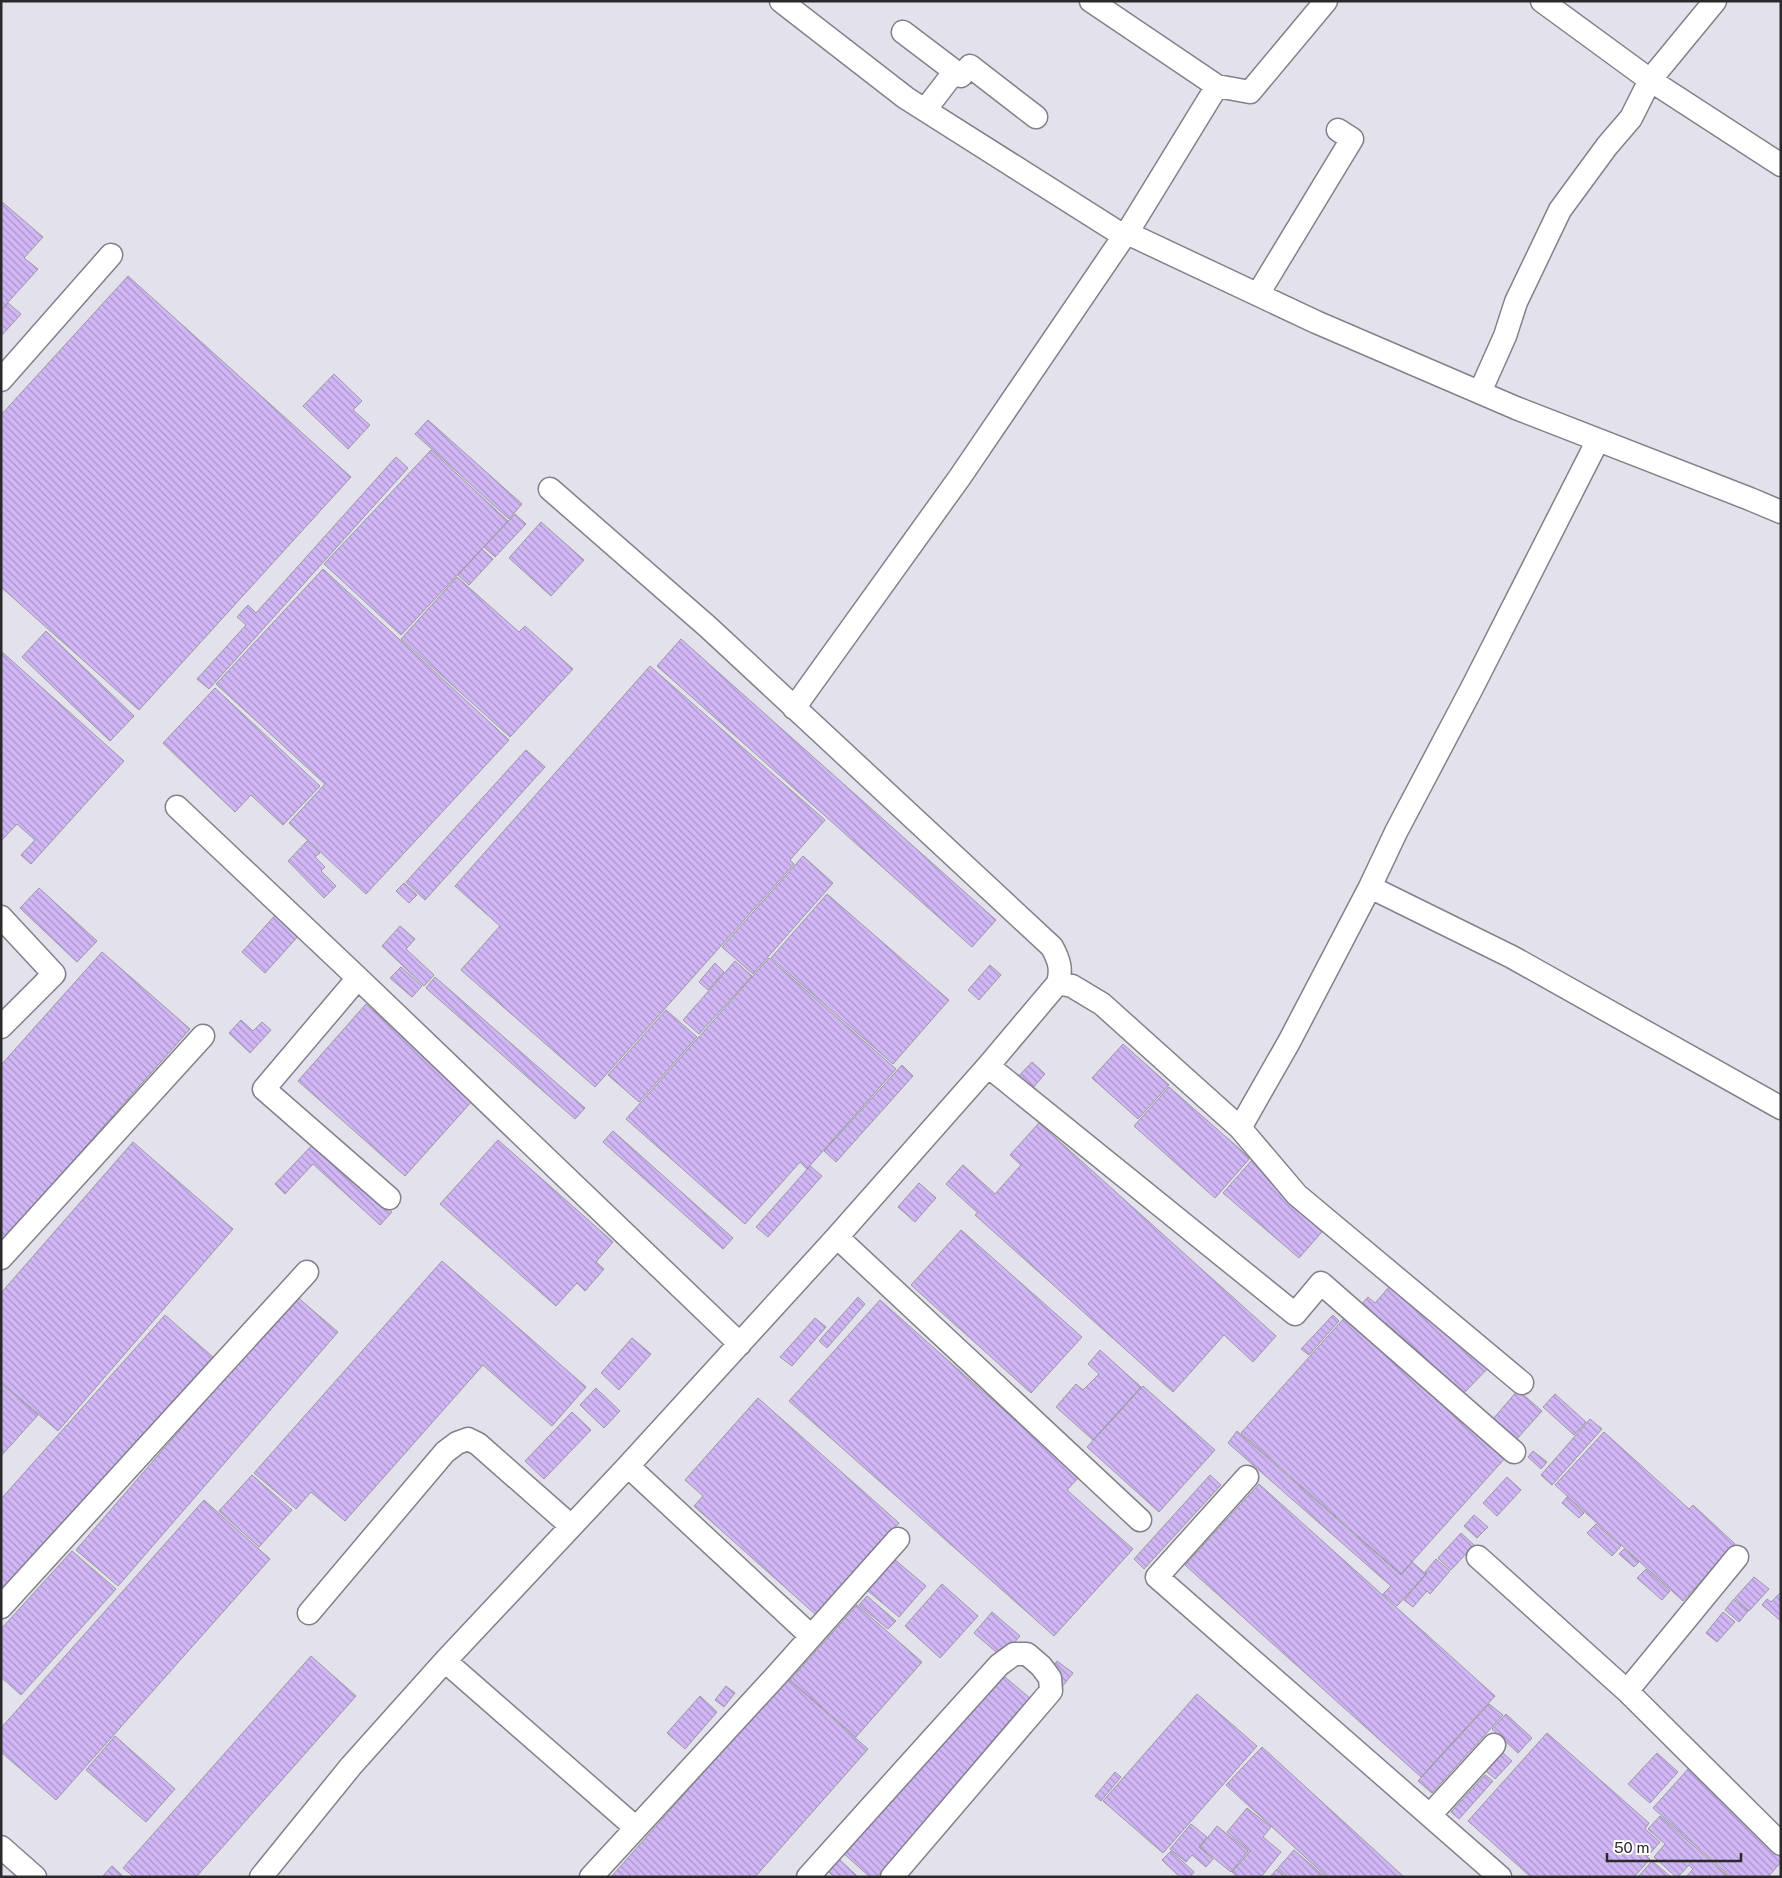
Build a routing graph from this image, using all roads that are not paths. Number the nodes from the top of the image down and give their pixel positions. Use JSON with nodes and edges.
{"nodes":[{"id":1,"x":781,"y":1,"type":"edge"},
{"id":2,"x":1091,"y":1,"type":"edge"},
{"id":3,"x":1326,"y":1,"type":"edge"},
{"id":4,"x":1542,"y":1,"type":"edge"},
{"id":5,"x":1715,"y":1,"type":"edge"},
{"id":6,"x":903,"y":32,"type":"dead end"},
{"id":7,"x":955,"y":71,"type":"junction"},
{"id":8,"x":1650,"y":80,"type":"junction"},
{"id":9,"x":1217,"y":86,"type":"junction"},
{"id":10,"x":925,"y":110,"type":"junction"},
{"id":11,"x":1036,"y":117,"type":"dead end"},
{"id":12,"x":1338,"y":130,"type":"dead end"},
{"id":13,"x":1781,"y":165,"type":"edge"},
{"id":14,"x":1125,"y":234,"type":"junction"},
{"id":15,"x":111,"y":255,"type":"dead end"},
{"id":16,"x":1258,"y":294,"type":"junction"},
{"id":17,"x":1,"y":380,"type":"edge"},
{"id":18,"x":1480,"y":392,"type":"junction"},
{"id":19,"x":1598,"y":440,"type":"junction"},
{"id":20,"x":550,"y":489,"type":"dead end"},
{"id":21,"x":1781,"y":512,"type":"edge"},
{"id":22,"x":794,"y":708,"type":"junction"},
{"id":23,"x":177,"y":807,"type":"dead end"},
{"id":24,"x":1370,"y":887,"type":"junction"},
{"id":25,"x":1,"y":917,"type":"edge"},
{"id":26,"x":358,"y":978,"type":"junction"},
{"id":27,"x":1058,"y":983,"type":"junction"},
{"id":28,"x":1,"y":1027,"type":"edge"},
{"id":29,"x":203,"y":1036,"type":"dead end"},
{"id":30,"x":988,"y":1066,"type":"junction"},
{"id":31,"x":1781,"y":1108,"type":"edge"},
{"id":32,"x":1240,"y":1128,"type":"junction"},
{"id":33,"x":389,"y":1198,"type":"dead end"},
{"id":34,"x":837,"y":1237,"type":"junction"},
{"id":35,"x":1,"y":1258,"type":"edge"},
{"id":36,"x":307,"y":1272,"type":"dead end"},
{"id":37,"x":740,"y":1344,"type":"junction"},
{"id":38,"x":1522,"y":1382,"type":"dead end"},
{"id":39,"x":1514,"y":1452,"type":"dead end"},
{"id":40,"x":628,"y":1466,"type":"junction"},
{"id":41,"x":1247,"y":1477,"type":"dead end"},
{"id":42,"x":1140,"y":1520,"type":"dead end"},
{"id":43,"x":571,"y":1526,"type":"junction"},
{"id":44,"x":898,"y":1539,"type":"dead end"},
{"id":45,"x":1478,"y":1557,"type":"dead end"},
{"id":46,"x":1737,"y":1557,"type":"dead end"},
{"id":47,"x":1,"y":1606,"type":"edge"},
{"id":48,"x":310,"y":1613,"type":"dead end"},
{"id":49,"x":811,"y":1636,"type":"junction"},
{"id":50,"x":445,"y":1661,"type":"junction"},
{"id":51,"x":1627,"y":1692,"type":"junction"},
{"id":52,"x":1494,"y":1745,"type":"dead end"},
{"id":53,"x":1430,"y":1815,"type":"junction"},
{"id":54,"x":636,"y":1828,"type":"junction"},
{"id":55,"x":1781,"y":1844,"type":"edge"},
{"id":56,"x":1,"y":1847,"type":"edge"},
{"id":57,"x":35,"y":1877,"type":"edge"},
{"id":58,"x":261,"y":1877,"type":"edge"},
{"id":59,"x":591,"y":1877,"type":"edge"},
{"id":60,"x":808,"y":1877,"type":"edge"},
{"id":61,"x":892,"y":1877,"type":"edge"},
{"id":62,"x":1500,"y":1877,"type":"edge"}],
"edges":[{"from":1,"to":10,"type":"street"},
{"from":2,"to":9,"type":"street"},
{"from":3,"to":9,"type":"street"},
{"from":4,"to":8,"type":"street"},
{"from":5,"to":8,"type":"street"},
{"from":6,"to":7,"type":"street"},
{"from":7,"to":10,"type":"street"},
{"from":7,"to":11,"type":"street"},
{"from":8,"to":13,"type":"street"},
{"from":8,"to":18,"type":"street"},
{"from":9,"to":14,"type":"street"},
{"from":10,"to":14,"type":"street"},
{"from":12,"to":16,"type":"street"},
{"from":14,"to":16,"type":"street"},
{"from":14,"to":22,"type":"street"},
{"from":15,"to":17,"type":"street"},
{"from":16,"to":18,"type":"street"},
{"from":18,"to":19,"type":"street"},
{"from":19,"to":21,"type":"street"},
{"from":19,"to":24,"type":"street"},
{"from":20,"to":22,"type":"street"},
{"from":22,"to":27,"type":"street"},
{"from":23,"to":26,"type":"street"},
{"from":24,"to":31,"type":"street"},
{"from":24,"to":32,"type":"street"},
{"from":25,"to":28,"type":"street"},
{"from":26,"to":33,"type":"street"},
{"from":26,"to":37,"type":"street"},
{"from":27,"to":30,"type":"street"},
{"from":27,"to":32,"type":"street"},
{"from":29,"to":35,"type":"street"},
{"from":30,"to":34,"type":"street"},
{"from":30,"to":39,"type":"street"},
{"from":32,"to":38,"type":"street"},
{"from":34,"to":37,"type":"street"},
{"from":34,"to":42,"type":"street"},
{"from":36,"to":47,"type":"street"},
{"from":37,"to":40,"type":"street"},
{"from":40,"to":43,"type":"street"},
{"from":40,"to":49,"type":"street"},
{"from":41,"to":53,"type":"street"},
{"from":43,"to":48,"type":"street"},
{"from":43,"to":50,"type":"street"},
{"from":44,"to":49,"type":"street"},
{"from":45,"to":51,"type":"street"},
{"from":46,"to":51,"type":"street"},
{"from":49,"to":54,"type":"street"},
{"from":50,"to":54,"type":"street"},
{"from":50,"to":58,"type":"street"},
{"from":51,"to":55,"type":"street"},
{"from":52,"to":53,"type":"street"},
{"from":53,"to":62,"type":"street"},
{"from":54,"to":59,"type":"street"},
{"from":56,"to":57,"type":"street"},
{"from":60,"to":61,"type":"street"}]}
